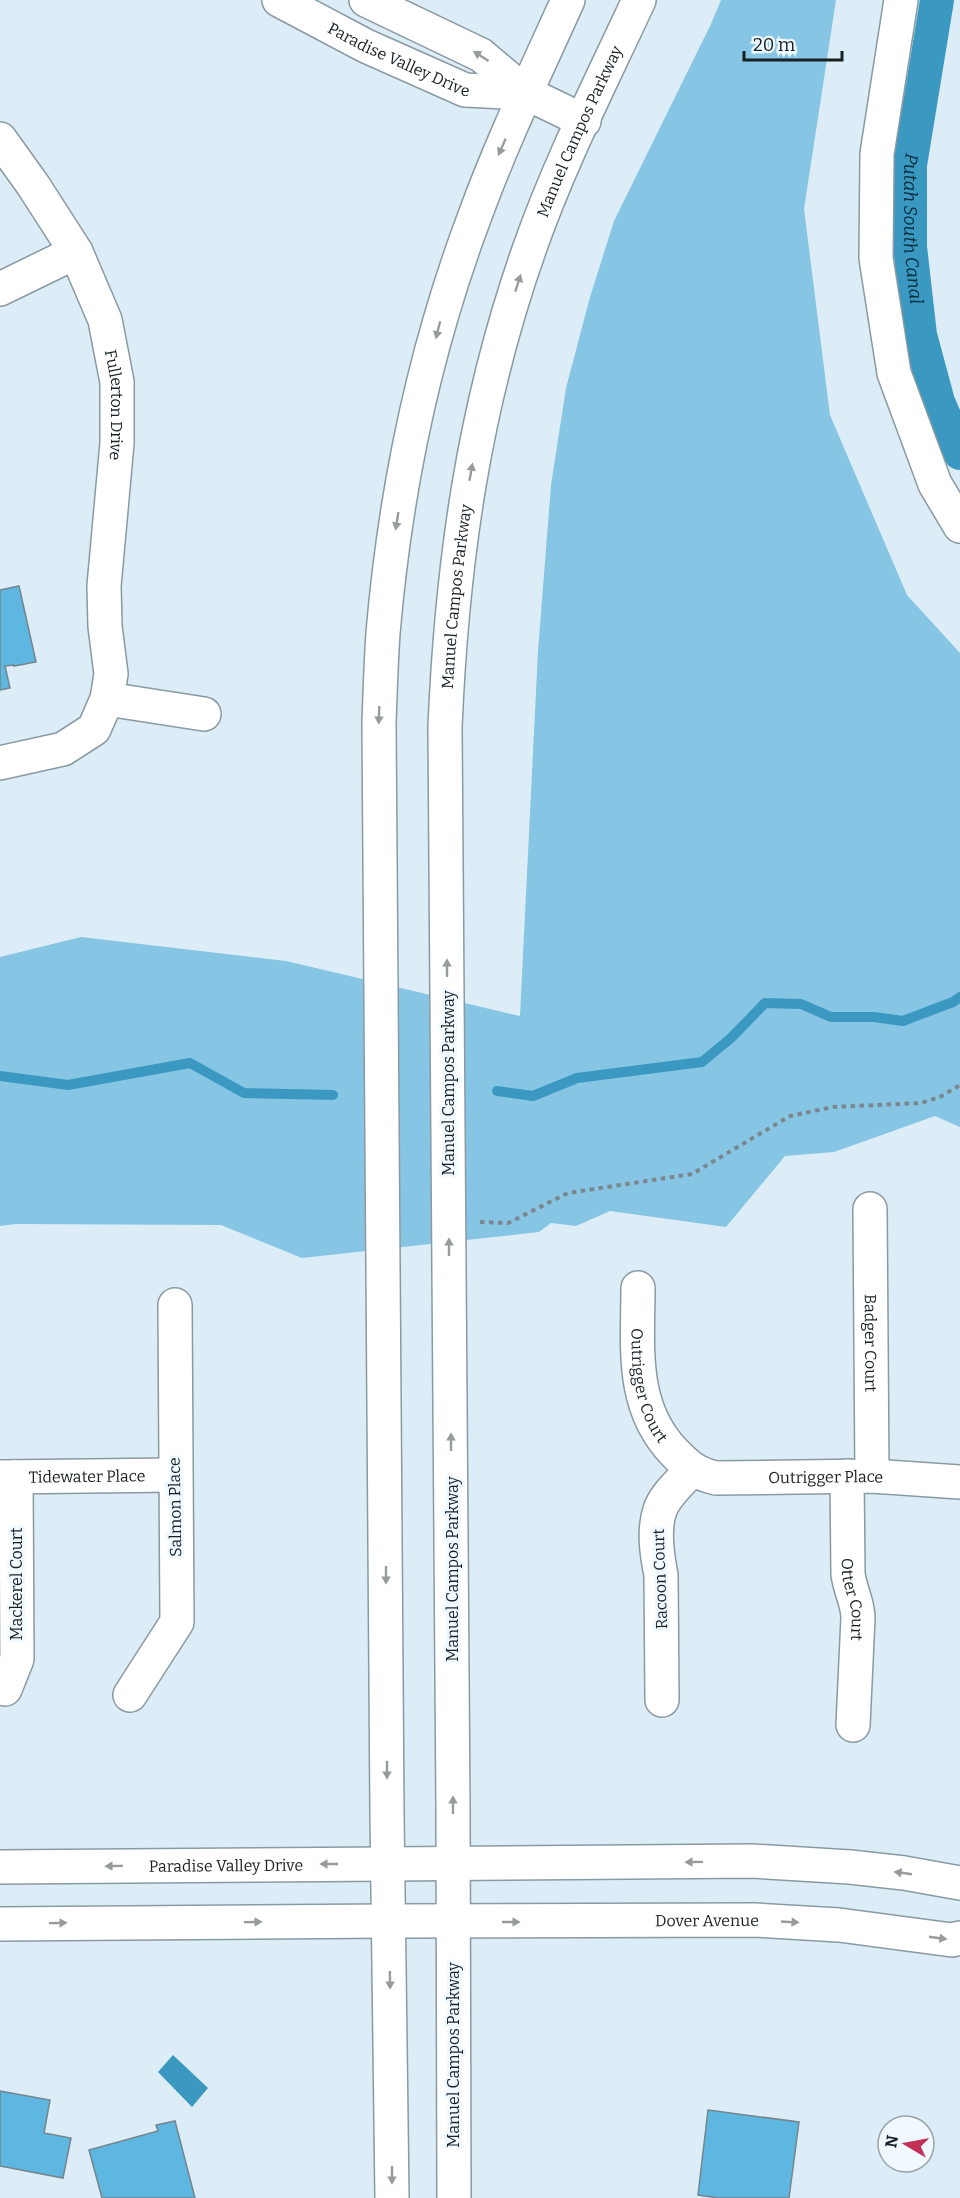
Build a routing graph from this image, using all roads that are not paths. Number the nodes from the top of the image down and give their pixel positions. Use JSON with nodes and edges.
{"nodes":[{"id":1,"x":279,"y":0,"type":"edge"},
{"id":2,"x":366,"y":0,"type":"edge"},
{"id":3,"x":568,"y":0,"type":"edge"},
{"id":4,"x":639,"y":0,"type":"edge"},
{"id":5,"x":902,"y":0,"type":"edge"},
{"id":6,"x":526,"y":93,"type":"junction"},
{"id":7,"x":584,"y":121,"type":"junction"},
{"id":8,"x":0,"y":139,"type":"edge"},
{"id":9,"x":76,"y":252,"type":"junction"},
{"id":10,"x":0,"y":289,"type":"edge"},
{"id":11,"x":960,"y":526,"type":"edge"},
{"id":12,"x":108,"y":699,"type":"junction"},
{"id":13,"x":204,"y":714,"type":"dead end"},
{"id":14,"x":0,"y":763,"type":"edge"},
{"id":15,"x":870,"y":1209,"type":"dead end"},
{"id":16,"x":638,"y":1288,"type":"dead end"},
{"id":17,"x":175,"y":1305,"type":"dead end"},
{"id":18,"x":692,"y":1469,"type":"junction"},
{"id":19,"x":175,"y":1475,"type":"junction"},
{"id":20,"x":860,"y":1476,"type":"junction"},
{"id":21,"x":8,"y":1477,"type":"edge"},
{"id":22,"x":960,"y":1482,"type":"edge"},
{"id":23,"x":5,"y":1689,"type":"dead end"},
{"id":24,"x":130,"y":1695,"type":"dead end"},
{"id":25,"x":662,"y":1700,"type":"dead end"},
{"id":26,"x":853,"y":1725,"type":"dead end"},
{"id":27,"x":388,"y":1864,"type":"junction"},
{"id":28,"x":453,"y":1864,"type":"junction"},
{"id":29,"x":0,"y":1867,"type":"edge"},
{"id":30,"x":960,"y":1883,"type":"edge"},
{"id":31,"x":389,"y":1921,"type":"junction"},
{"id":32,"x":453,"y":1922,"type":"junction"},
{"id":33,"x":0,"y":1924,"type":"edge"},
{"id":34,"x":960,"y":1938,"type":"edge"},
{"id":35,"x":392,"y":2198,"type":"edge"},
{"id":36,"x":454,"y":2198,"type":"edge"}],
"edges":[{"from":1,"to":6,"type":"main road","name":"Paradise Valley Drive"},
{"from":6,"to":2,"type":"main road","name":"Paradise Valley Drive","one_way":true},
{"from":3,"to":6,"type":"main road"},
{"from":4,"to":7,"type":"main road","name":"Manuel Campos Parkway"},
{"from":5,"to":11,"type":"main road"},
{"from":6,"to":7,"type":"main road","name":"Paradise Valley Drive"},
{"from":6,"to":27,"type":"main road","one_way":true},
{"from":28,"to":7,"type":"main road","name":"Manuel Campos Parkway","one_way":true},
{"from":8,"to":9,"type":"main road","name":"Fullerton Drive"},
{"from":9,"to":10,"type":"main road"},
{"from":9,"to":12,"type":"main road","name":"Fullerton Drive"},
{"from":12,"to":13,"type":"main road"},
{"from":12,"to":14,"type":"main road"},
{"from":15,"to":20,"type":"main road","name":"Badger Court"},
{"from":16,"to":18,"type":"main road","name":"Outrigger Court"},
{"from":17,"to":19,"type":"main road","name":"Salmon Place"},
{"from":18,"to":20,"type":"main road","name":"Outrigger Place"},
{"from":18,"to":25,"type":"main road","name":"Racoon Court"},
{"from":19,"to":21,"type":"main road","name":"Tidewater Place"},
{"from":19,"to":24,"type":"main road","name":"Salmon Place"},
{"from":20,"to":22,"type":"main road","name":"Outrigger Place"},
{"from":20,"to":26,"type":"main road","name":"Otter Court"},
{"from":21,"to":23,"type":"main road","name":"Mackerel Court"},
{"from":27,"to":28,"type":"main road","name":"Paradise Valley Drive"},
{"from":27,"to":29,"type":"main road","name":"Paradise Valley Drive","one_way":true},
{"from":27,"to":31,"type":"main road"},
{"from":30,"to":28,"type":"main road","one_way":true},
{"from":28,"to":32,"type":"main road","name":"Manuel Campos Parkway"},
{"from":31,"to":32,"type":"main road"},
{"from":33,"to":31,"type":"main road","one_way":true},
{"from":31,"to":35,"type":"main road","one_way":true},
{"from":32,"to":34,"type":"main road","name":"Dover Avenue","one_way":true},
{"from":32,"to":36,"type":"main road","name":"Manuel Campos Parkway"}]}
